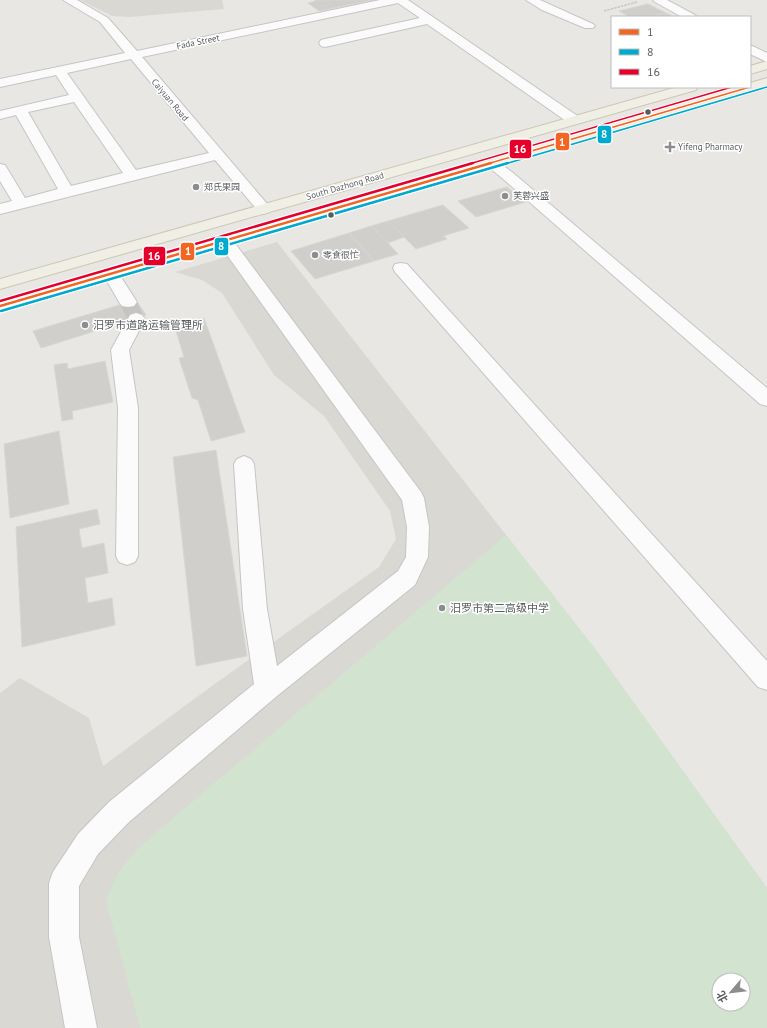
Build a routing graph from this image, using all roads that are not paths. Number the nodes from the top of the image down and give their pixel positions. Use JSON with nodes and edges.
{"nodes":[{"id":1,"x":69,"y":0,"type":"edge"},
{"id":2,"x":396,"y":0,"type":"edge"},
{"id":3,"x":401,"y":0,"type":"edge"},
{"id":4,"x":532,"y":0,"type":"edge"},
{"id":5,"x":659,"y":0,"type":"edge"},
{"id":6,"x":689,"y":16,"type":"edge"},
{"id":7,"x":428,"y":20,"type":"junction"},
{"id":8,"x":590,"y":26,"type":"dead end"},
{"id":9,"x":325,"y":43,"type":"dead end"},
{"id":10,"x":751,"y":50,"type":"edge"},
{"id":11,"x":133,"y":56,"type":"junction"},
{"id":12,"x":767,"y":58,"type":"edge"},
{"id":13,"x":767,"y":65,"type":"edge"},
{"id":14,"x":751,"y":70,"type":"edge"},
{"id":15,"x":59,"y":71,"type":"junction"},
{"id":16,"x":767,"y":82,"type":"edge"},
{"id":17,"x":0,"y":83,"type":"edge"},
{"id":18,"x":751,"y":87,"type":"edge"},
{"id":19,"x":687,"y":88,"type":"edge"},
{"id":20,"x":746,"y":88,"type":"edge"},
{"id":21,"x":77,"y":97,"type":"junction"},
{"id":22,"x":20,"y":110,"type":"junction"},
{"id":23,"x":0,"y":115,"type":"edge"},
{"id":24,"x":574,"y":120,"type":"junction"},
{"id":25,"x":217,"y":155,"type":"junction"},
{"id":26,"x":490,"y":163,"type":"junction"},
{"id":27,"x":0,"y":168,"type":"edge"},
{"id":28,"x":132,"y":175,"type":"junction"},
{"id":29,"x":67,"y":192,"type":"junction"},
{"id":30,"x":21,"y":204,"type":"junction"},
{"id":31,"x":0,"y":209,"type":"edge"},
{"id":32,"x":264,"y":209,"type":"junction"},
{"id":33,"x":225,"y":241,"type":"junction"},
{"id":34,"x":401,"y":268,"type":"dead end"},
{"id":35,"x":111,"y":274,"type":"junction"},
{"id":36,"x":0,"y":284,"type":"edge"},
{"id":37,"x":0,"y":306,"type":"edge"},
{"id":38,"x":767,"y":399,"type":"edge"},
{"id":39,"x":244,"y":464,"type":"dead end"},
{"id":40,"x":127,"y":556,"type":"dead end"},
{"id":41,"x":766,"y":677,"type":"edge"},
{"id":42,"x":268,"y":688,"type":"junction"},
{"id":43,"x":81,"y":1028,"type":"edge"}],
"edges":[{"from":1,"to":11,"type":"street","name":"Caiyuan Road"},
{"from":2,"to":11,"type":"street","name":"Fada Street"},
{"from":3,"to":7,"type":"street"},
{"from":4,"to":8,"type":"street"},
{"from":5,"to":6,"type":"street"},
{"from":7,"to":9,"type":"street"},
{"from":7,"to":24,"type":"street"},
{"from":10,"to":12,"type":"street"},
{"from":11,"to":15,"type":"street","name":"Fada Street"},
{"from":11,"to":25,"type":"street","name":"Caiyuan Road"},
{"from":13,"to":14,"type":"main road"},
{"from":15,"to":17,"type":"street","name":"Fada Street"},
{"from":15,"to":21,"type":"street"},
{"from":16,"to":18,"type":"main road","name":"South Dazhong Road"},
{"from":19,"to":24,"type":"main road","name":"South Dazhong Road"},
{"from":20,"to":26,"type":"main road","name":"South Dazhong Road"},
{"from":21,"to":22,"type":"street"},
{"from":21,"to":28,"type":"street"},
{"from":22,"to":23,"type":"street"},
{"from":22,"to":29,"type":"street"},
{"from":24,"to":32,"type":"main road","name":"South Dazhong Road"},
{"from":25,"to":28,"type":"street"},
{"from":25,"to":32,"type":"street","name":"Caiyuan Road"},
{"from":26,"to":33,"type":"main road","name":"South Dazhong Road"},
{"from":26,"to":38,"type":"street"},
{"from":27,"to":30,"type":"street"},
{"from":28,"to":29,"type":"street"},
{"from":29,"to":30,"type":"street"},
{"from":30,"to":31,"type":"street"},
{"from":32,"to":36,"type":"main road","name":"South Dazhong Road"},
{"from":33,"to":35,"type":"main road","name":"South Dazhong Road"},
{"from":33,"to":42,"type":"street"},
{"from":34,"to":41,"type":"street"},
{"from":35,"to":37,"type":"main road","name":"South Dazhong Road"},
{"from":35,"to":40,"type":"street"},
{"from":39,"to":42,"type":"street"},
{"from":42,"to":43,"type":"street"}]}
